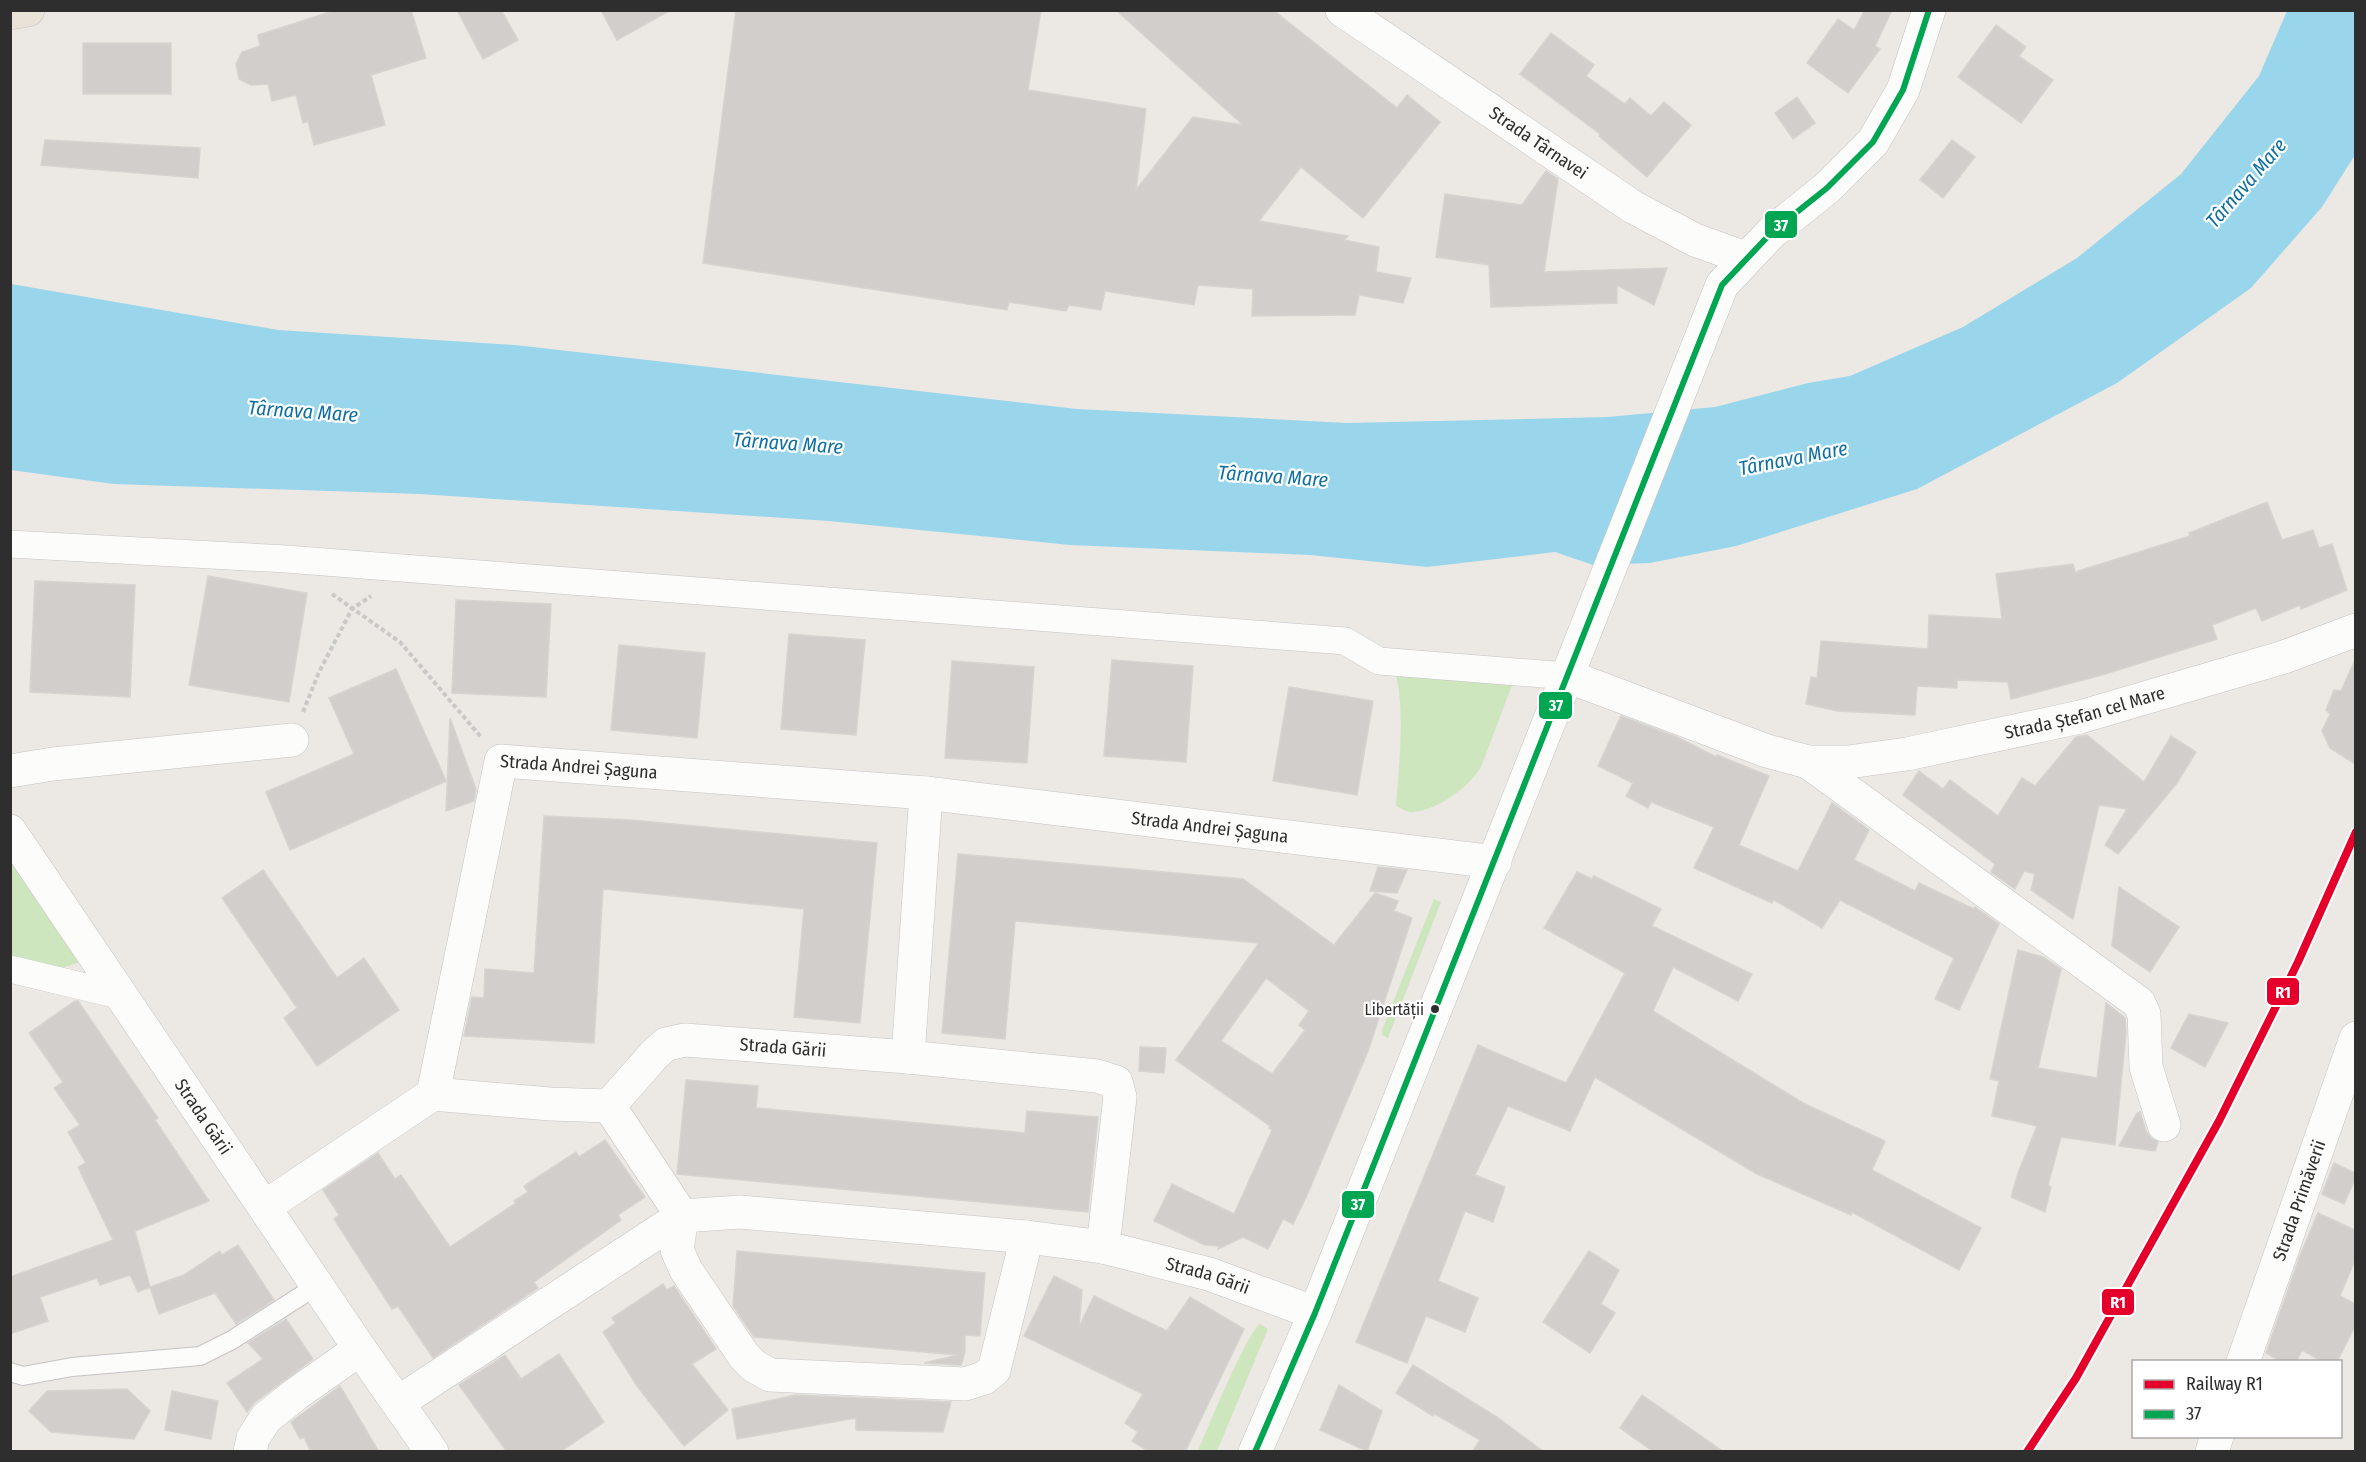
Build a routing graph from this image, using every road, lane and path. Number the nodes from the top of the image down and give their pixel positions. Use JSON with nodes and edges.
{"nodes":[{"id":1,"x":28,"y":10,"type":"edge"},
{"id":2,"x":1342,"y":10,"type":"edge"},
{"id":3,"x":1929,"y":10,"type":"edge"},
{"id":4,"x":10,"y":13,"type":"edge"},
{"id":5,"x":1745,"y":258,"type":"junction"},
{"id":6,"x":10,"y":544,"type":"edge"},
{"id":7,"x":286,"y":560,"type":"junction"},
{"id":8,"x":410,"y":570,"type":"junction"},
{"id":9,"x":352,"y":609,"type":"junction"},
{"id":10,"x":2355,"y":630,"type":"edge"},
{"id":11,"x":1571,"y":667,"type":"junction"},
{"id":12,"x":292,"y":740,"type":"joint"},
{"id":13,"x":501,"y":761,"type":"junction"},
{"id":14,"x":1808,"y":762,"type":"junction"},
{"id":15,"x":10,"y":771,"type":"edge"},
{"id":16,"x":926,"y":793,"type":"junction"},
{"id":17,"x":10,"y":831,"type":"edge"},
{"id":18,"x":1495,"y":862,"type":"junction"},
{"id":19,"x":10,"y":969,"type":"edge"},
{"id":20,"x":123,"y":996,"type":"junction"},
{"id":21,"x":2355,"y":1038,"type":"edge"},
{"id":22,"x":908,"y":1057,"type":"junction"},
{"id":23,"x":433,"y":1094,"type":"junction"},
{"id":24,"x":609,"y":1106,"type":"junction"},
{"id":25,"x":2164,"y":1125,"type":"dead end"},
{"id":26,"x":266,"y":1206,"type":"junction"},
{"id":27,"x":682,"y":1216,"type":"junction"},
{"id":28,"x":1027,"y":1237,"type":"junction"},
{"id":29,"x":1102,"y":1247,"type":"junction"},
{"id":30,"x":318,"y":1285,"type":"junction"},
{"id":31,"x":1315,"y":1313,"type":"junction"},
{"id":32,"x":360,"y":1349,"type":"junction"},
{"id":33,"x":2244,"y":1360,"type":"edge"},
{"id":34,"x":10,"y":1372,"type":"edge"},
{"id":35,"x":399,"y":1402,"type":"junction"},
{"id":36,"x":250,"y":1452,"type":"edge"},
{"id":37,"x":432,"y":1452,"type":"edge"},
{"id":38,"x":1255,"y":1452,"type":"edge"}],
"edges":[{"from":1,"to":4,"type":"highway"},
{"from":2,"to":5,"type":"street","name":"Strada Târnavei"},
{"from":3,"to":5,"type":"street"},
{"from":5,"to":11,"type":"street"},
{"from":6,"to":7,"type":"street"},
{"from":7,"to":8,"type":"street"},
{"from":7,"to":9,"type":"path"},
{"from":8,"to":9,"type":"path"},
{"from":8,"to":11,"type":"street"},
{"from":9,"to":12,"type":"path"},
{"from":9,"to":13,"type":"path"},
{"from":10,"to":14,"type":"street","name":"Strada Ștefan cel Mare"},
{"from":11,"to":14,"type":"street","name":"Strada Ștefan cel Mare"},
{"from":11,"to":18,"type":"street"},
{"from":12,"to":15,"type":"street"},
{"from":13,"to":16,"type":"street","name":"Strada Andrei Șaguna"},
{"from":13,"to":23,"type":"street","name":"Strada Andrei Șaguna"},
{"from":14,"to":25,"type":"street","name":"Strada Ștefan cel Mare"},
{"from":16,"to":18,"type":"street","name":"Strada Andrei Șaguna"},
{"from":16,"to":22,"type":"street"},
{"from":17,"to":20,"type":"street","name":"Strada Gării"},
{"from":18,"to":31,"type":"street"},
{"from":19,"to":20,"type":"street"},
{"from":20,"to":26,"type":"street","name":"Strada Gării"},
{"from":21,"to":33,"type":"street","name":"Strada Primăverii"},
{"from":22,"to":24,"type":"street","name":"Strada Gării"},
{"from":22,"to":29,"type":"street","name":"Strada Gării"},
{"from":23,"to":24,"type":"street"},
{"from":23,"to":26,"type":"street"},
{"from":24,"to":27,"type":"street"},
{"from":26,"to":30,"type":"street","name":"Strada Gării"},
{"from":27,"to":28,"type":"street","name":"Strada Gării"},
{"from":27,"to":28,"type":"street"},
{"from":27,"to":35,"type":"street","name":"Strada Gării"},
{"from":28,"to":29,"type":"street","name":"Strada Gării"},
{"from":29,"to":31,"type":"street","name":"Strada Gării"},
{"from":30,"to":32,"type":"street","name":"Strada Gării"},
{"from":30,"to":34,"type":"lane"},
{"from":31,"to":38,"type":"street"},
{"from":32,"to":35,"type":"street","name":"Strada Gării"},
{"from":32,"to":36,"type":"street"},
{"from":35,"to":37,"type":"street","name":"Strada Gării"}]}
